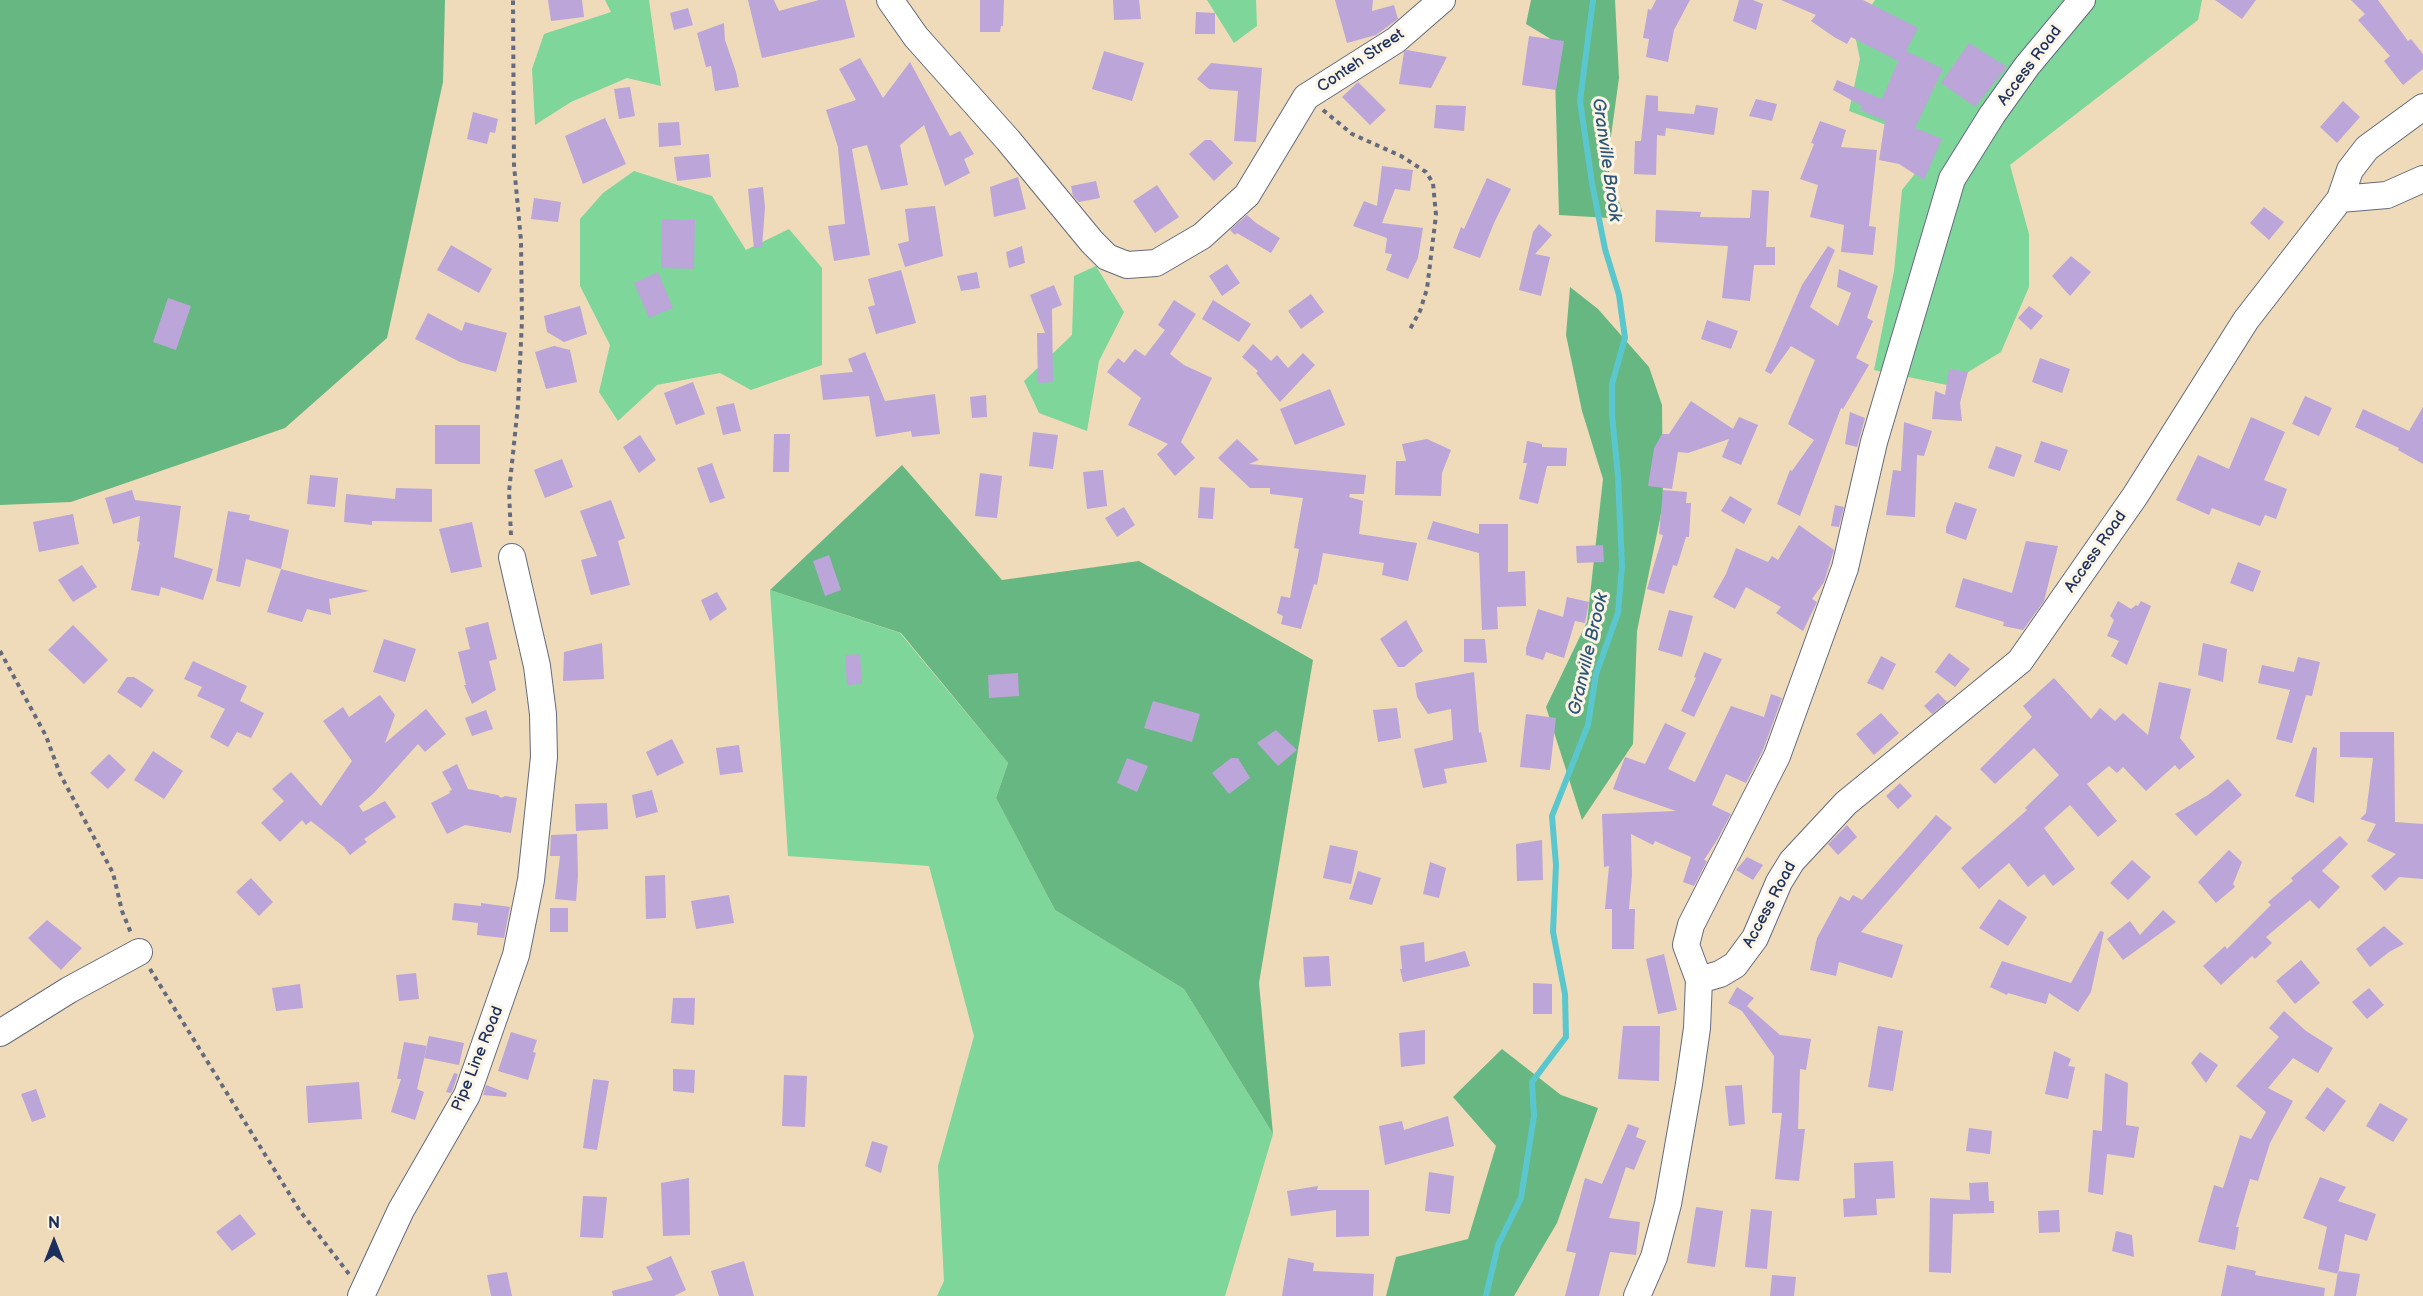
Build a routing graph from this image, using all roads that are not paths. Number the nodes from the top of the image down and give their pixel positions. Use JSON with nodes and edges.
{"nodes":[{"id":1,"x":890,"y":0,"type":"edge"},
{"id":2,"x":1442,"y":0,"type":"edge"},
{"id":3,"x":2082,"y":0,"type":"edge"},
{"id":4,"x":2423,"y":107,"type":"edge"},
{"id":5,"x":2423,"y":179,"type":"edge"},
{"id":6,"x":2340,"y":199,"type":"junction"},
{"id":7,"x":512,"y":557,"type":"road end"},
{"id":8,"x":139,"y":952,"type":"road end"},
{"id":9,"x":1699,"y":980,"type":"junction"},
{"id":10,"x":0,"y":1033,"type":"edge"},
{"id":11,"x":362,"y":1294,"type":"edge"},
{"id":12,"x":1637,"y":1296,"type":"edge"}],
"edges":[{"from":1,"to":2,"type":"street","name":"Conteh Street"},
{"from":3,"to":9,"type":"street","name":"Access Road"},
{"from":4,"to":6,"type":"street","name":"Access Road"},
{"from":5,"to":6,"type":"street"},
{"from":6,"to":9,"type":"street","name":"Access Road"},
{"from":7,"to":11,"type":"street","name":"Pipe Line Road"},
{"from":8,"to":10,"type":"street"},
{"from":9,"to":12,"type":"street"}]}
